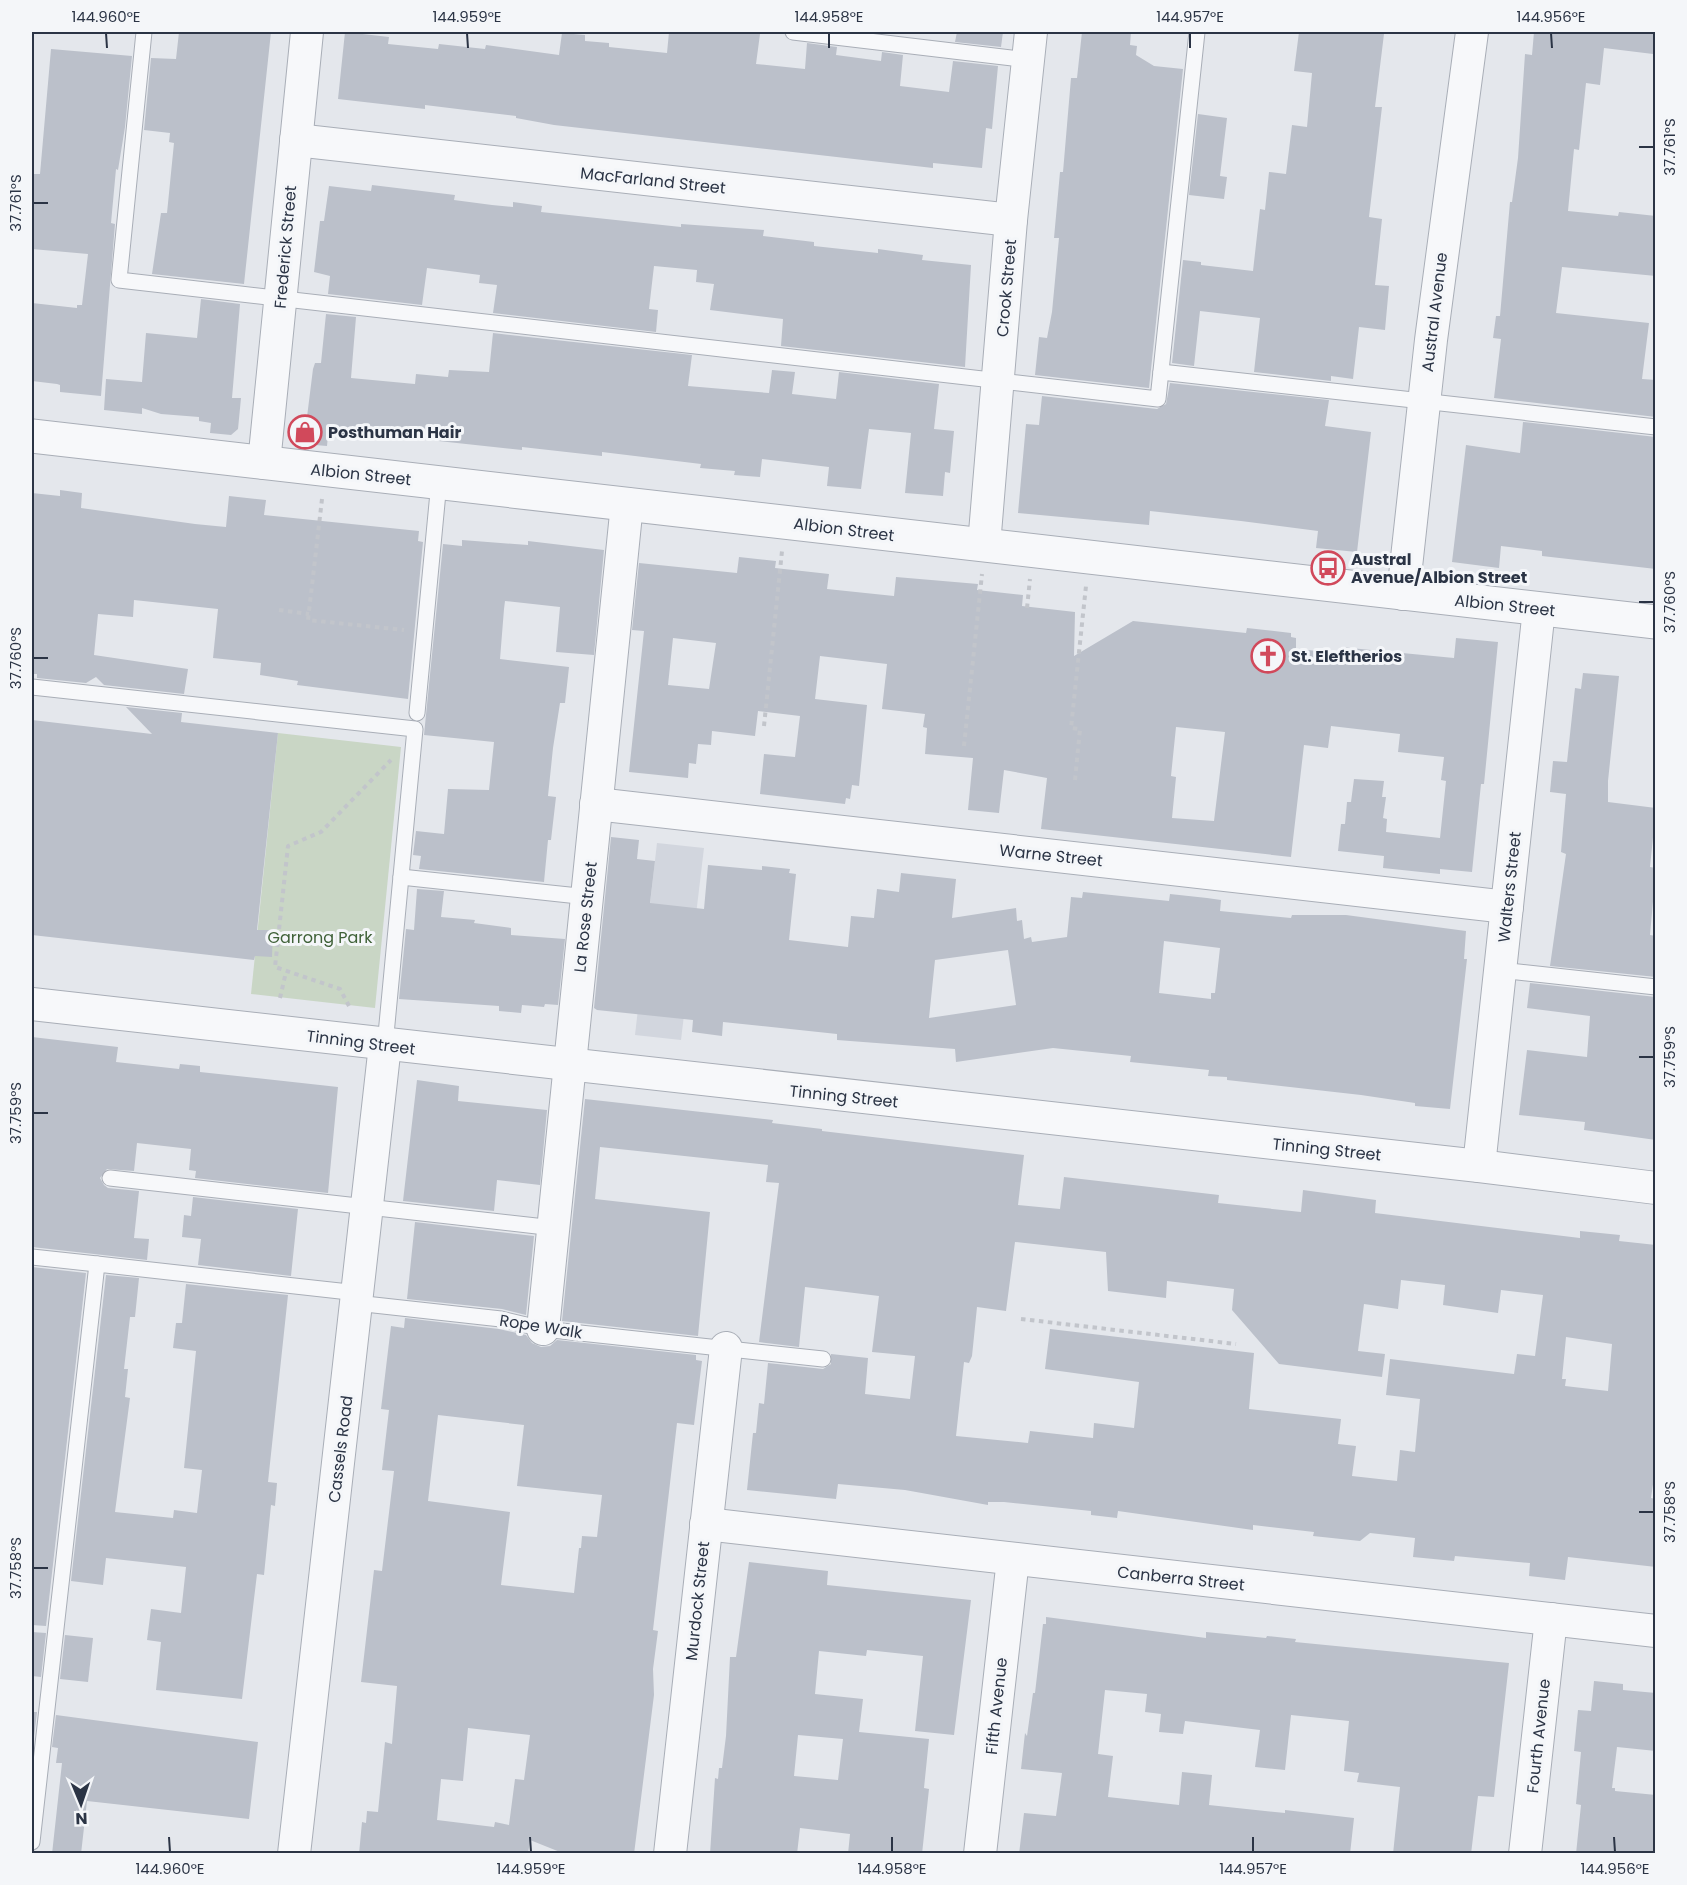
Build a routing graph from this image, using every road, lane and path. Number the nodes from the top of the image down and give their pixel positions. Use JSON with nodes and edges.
{"nodes":[{"id":1,"x":144,"y":32,"type":"edge"},
{"id":2,"x":307,"y":32,"type":"edge"},
{"id":3,"x":793,"y":32,"type":"edge"},
{"id":4,"x":1197,"y":32,"type":"edge"},
{"id":5,"x":1472,"y":32,"type":"edge"},
{"id":6,"x":1030,"y":46,"type":"edge"},
{"id":7,"x":296,"y":140,"type":"junction"},
{"id":8,"x":1011,"y":220,"type":"junction"},
{"id":9,"x":281,"y":300,"type":"junction"},
{"id":10,"x":1161,"y":372,"type":"junction"},
{"id":11,"x":998,"y":383,"type":"junction"},
{"id":12,"x":1423,"y":401,"type":"junction"},
{"id":13,"x":1656,"y":427,"type":"edge"},
{"id":14,"x":32,"y":436,"type":"edge"},
{"id":15,"x":264,"y":463,"type":"junction"},
{"id":16,"x":439,"y":482,"type":"junction"},
{"id":17,"x":322,"y":493,"type":"dead end"},
{"id":18,"x":627,"y":504,"type":"junction"},
{"id":19,"x":783,"y":543,"type":"dead end"},
{"id":20,"x":983,"y":556,"type":"junction"},
{"id":21,"x":1031,"y":573,"type":"dead end"},
{"id":22,"x":1087,"y":579,"type":"dead end"},
{"id":23,"x":1403,"y":594,"type":"junction"},
{"id":24,"x":1027,"y":608,"type":"dead end"},
{"id":25,"x":1539,"y":609,"type":"junction"},
{"id":26,"x":279,"y":610,"type":"dead end"},
{"id":27,"x":309,"y":614,"type":"junction"},
{"id":28,"x":1656,"y":622,"type":"edge"},
{"id":29,"x":424,"y":633,"type":"junction"},
{"id":30,"x":32,"y":687,"type":"edge"},
{"id":31,"x":417,"y":713,"type":"dead end"},
{"id":32,"x":764,"y":726,"type":"dead end"},
{"id":33,"x":964,"y":746,"type":"dead end"},
{"id":34,"x":397,"y":752,"type":"dead end"},
{"id":35,"x":1075,"y":780,"type":"dead end"},
{"id":36,"x":596,"y":804,"type":"junction"},
{"id":37,"x":402,"y":877,"type":"junction"},
{"id":38,"x":588,"y":897,"type":"junction"},
{"id":39,"x":1507,"y":907,"type":"junction"},
{"id":40,"x":1500,"y":970,"type":"junction"},
{"id":41,"x":286,"y":972,"type":"junction"},
{"id":42,"x":1656,"y":987,"type":"edge"},
{"id":43,"x":280,"y":998,"type":"dead end"},
{"id":44,"x":32,"y":1004,"type":"edge"},
{"id":45,"x":349,"y":1006,"type":"dead end"},
{"id":46,"x":385,"y":1045,"type":"junction"},
{"id":47,"x":571,"y":1066,"type":"junction"},
{"id":48,"x":1479,"y":1166,"type":"junction"},
{"id":49,"x":110,"y":1178,"type":"dead end"},
{"id":50,"x":1656,"y":1188,"type":"edge"},
{"id":51,"x":367,"y":1206,"type":"junction"},
{"id":52,"x":554,"y":1228,"type":"junction"},
{"id":53,"x":32,"y":1257,"type":"edge"},
{"id":54,"x":97,"y":1264,"type":"junction"},
{"id":55,"x":357,"y":1298,"type":"junction"},
{"id":56,"x":1020,"y":1319,"type":"dead end"},
{"id":57,"x":543,"y":1329,"type":"junction"},
{"id":58,"x":1236,"y":1344,"type":"dead end"},
{"id":59,"x":726,"y":1348,"type":"junction"},
{"id":60,"x":822,"y":1359,"type":"dead end"},
{"id":61,"x":706,"y":1524,"type":"junction"},
{"id":62,"x":1013,"y":1559,"type":"junction"},
{"id":63,"x":1551,"y":1619,"type":"junction"},
{"id":64,"x":1656,"y":1631,"type":"edge"},
{"id":65,"x":32,"y":1842,"type":"edge"},
{"id":66,"x":294,"y":1854,"type":"edge"},
{"id":67,"x":670,"y":1854,"type":"edge"},
{"id":68,"x":980,"y":1854,"type":"edge"},
{"id":69,"x":1525,"y":1854,"type":"edge"}],
"edges":[{"from":1,"to":9,"type":"lane"},
{"from":2,"to":7,"type":"street","name":"Frederick Street"},
{"from":3,"to":6,"type":"lane"},
{"from":4,"to":10,"type":"lane"},
{"from":5,"to":12,"type":"street","name":"Austral Avenue"},
{"from":6,"to":8,"type":"street","name":"Crook Street"},
{"from":7,"to":8,"type":"street","name":"MacFarland Street"},
{"from":7,"to":9,"type":"street","name":"Frederick Street"},
{"from":8,"to":11,"type":"street","name":"Crook Street"},
{"from":9,"to":11,"type":"lane"},
{"from":9,"to":15,"type":"street","name":"Frederick Street"},
{"from":10,"to":11,"type":"lane"},
{"from":10,"to":12,"type":"lane"},
{"from":11,"to":20,"type":"street","name":"Crook Street"},
{"from":12,"to":13,"type":"lane"},
{"from":12,"to":23,"type":"street","name":"Austral Avenue"},
{"from":14,"to":15,"type":"street","name":"Albion Street"},
{"from":15,"to":16,"type":"street","name":"Albion Street"},
{"from":16,"to":18,"type":"street","name":"Albion Street"},
{"from":16,"to":29,"type":"lane"},
{"from":17,"to":27,"type":"path"},
{"from":18,"to":20,"type":"street","name":"Albion Street"},
{"from":18,"to":36,"type":"street","name":"La Rose Street"},
{"from":19,"to":32,"type":"path"},
{"from":20,"to":23,"type":"street","name":"Albion Street"},
{"from":20,"to":33,"type":"path"},
{"from":21,"to":24,"type":"path"},
{"from":22,"to":35,"type":"path"},
{"from":23,"to":25,"type":"street","name":"Albion Street"},
{"from":25,"to":28,"type":"street","name":"Albion Street"},
{"from":25,"to":39,"type":"street","name":"Walters Street"},
{"from":26,"to":27,"type":"path"},
{"from":27,"to":29,"type":"path"},
{"from":29,"to":31,"type":"lane"},
{"from":30,"to":37,"type":"lane"},
{"from":34,"to":41,"type":"path"},
{"from":36,"to":38,"type":"street","name":"La Rose Street"},
{"from":36,"to":39,"type":"street","name":"Warne Street"},
{"from":37,"to":38,"type":"lane"},
{"from":37,"to":46,"type":"lane"},
{"from":38,"to":47,"type":"street","name":"La Rose Street"},
{"from":39,"to":40,"type":"street","name":"Walters Street"},
{"from":40,"to":42,"type":"lane"},
{"from":40,"to":48,"type":"street","name":"Walters Street"},
{"from":41,"to":43,"type":"path"},
{"from":41,"to":45,"type":"path"},
{"from":44,"to":46,"type":"street","name":"Tinning Street"},
{"from":46,"to":47,"type":"street","name":"Tinning Street"},
{"from":46,"to":51,"type":"street","name":"Cassels Road"},
{"from":47,"to":48,"type":"street","name":"Tinning Street"},
{"from":47,"to":52,"type":"street","name":"La Rose Street"},
{"from":48,"to":50,"type":"street","name":"Tinning Street"},
{"from":49,"to":51,"type":"lane"},
{"from":51,"to":52,"type":"lane"},
{"from":51,"to":55,"type":"street","name":"Cassels Road"},
{"from":52,"to":57,"type":"street","name":"La Rose Street"},
{"from":53,"to":54,"type":"lane","name":"Rope Walk"},
{"from":54,"to":55,"type":"lane","name":"Rope Walk"},
{"from":54,"to":65,"type":"lane"},
{"from":55,"to":57,"type":"lane","name":"Rope Walk"},
{"from":55,"to":66,"type":"street","name":"Cassels Road"},
{"from":56,"to":58,"type":"path"},
{"from":57,"to":59,"type":"lane","name":"Rope Walk"},
{"from":59,"to":60,"type":"lane","name":"Rope Walk"},
{"from":59,"to":61,"type":"street","name":"Murdock Street"},
{"from":61,"to":62,"type":"street","name":"Canberra Street"},
{"from":61,"to":67,"type":"street","name":"Murdock Street"},
{"from":62,"to":63,"type":"street","name":"Canberra Street"},
{"from":62,"to":68,"type":"street","name":"Fifth Avenue"},
{"from":63,"to":64,"type":"street","name":"Canberra Street"},
{"from":63,"to":69,"type":"street","name":"Fourth Avenue"}]}
